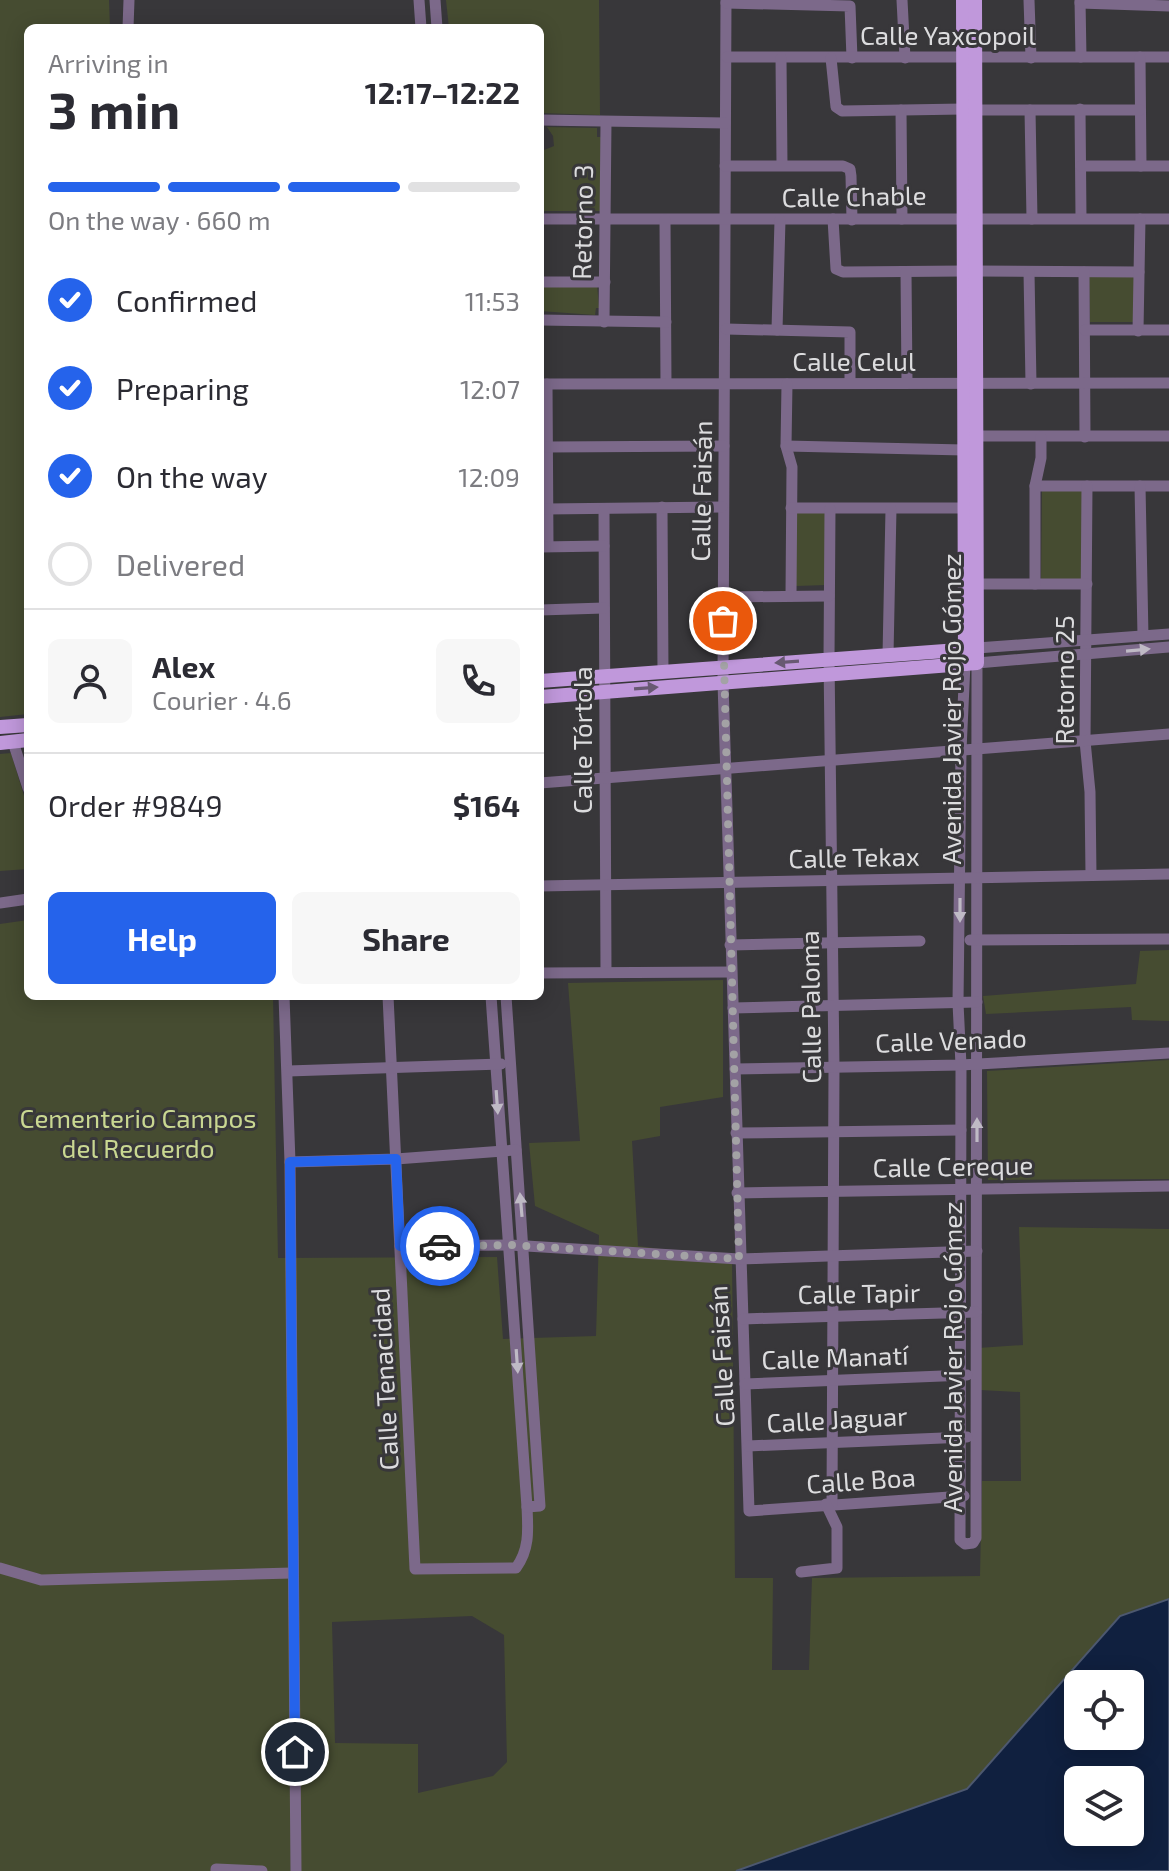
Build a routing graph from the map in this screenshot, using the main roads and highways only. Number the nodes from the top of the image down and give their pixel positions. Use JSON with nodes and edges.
{"nodes":[{"id":1,"x":963,"y":0,"type":"edge"},
{"id":2,"x":975,"y":0,"type":"edge"},
{"id":3,"x":969,"y":58,"type":"junction"},
{"id":4,"x":970,"y":384,"type":"junction"},
{"id":5,"x":970,"y":508,"type":"junction"},
{"id":6,"x":971,"y":656,"type":"junction"},
{"id":7,"x":928,"y":659,"type":"junction"},
{"id":8,"x":830,"y":667,"type":"junction"},
{"id":9,"x":723,"y":675,"type":"junction"},
{"id":10,"x":544,"y":681,"type":"edge"},
{"id":11,"x":544,"y":697,"type":"edge"},
{"id":12,"x":24,"y":725,"type":"edge"},
{"id":13,"x":0,"y":727,"type":"edge"}],
"edges":[{"from":1,"to":3,"type":"main road","name":"Avenida Javier Rojo Gómez"},
{"from":2,"to":3,"type":"main road","name":"Avenida Javier Rojo Gómez"},
{"from":3,"to":4,"type":"main road","name":"Avenida Javier Rojo Gómez"},
{"from":4,"to":5,"type":"main road","name":"Avenida Javier Rojo Gómez"},
{"from":4,"to":5,"type":"main road","name":"Avenida Javier Rojo Gómez"},
{"from":5,"to":6,"type":"main road","name":"Avenida Javier Rojo Gómez"},
{"from":5,"to":6,"type":"main road","name":"Avenida Javier Rojo Gómez"},
{"from":6,"to":7,"type":"main road"},
{"from":7,"to":8,"type":"main road"},
{"from":7,"to":8,"type":"main road"},
{"from":8,"to":9,"type":"main road"},
{"from":9,"to":10,"type":"main road"},
{"from":11,"to":9,"type":"main road","one_way":true},
{"from":12,"to":13,"type":"main road"}]}
